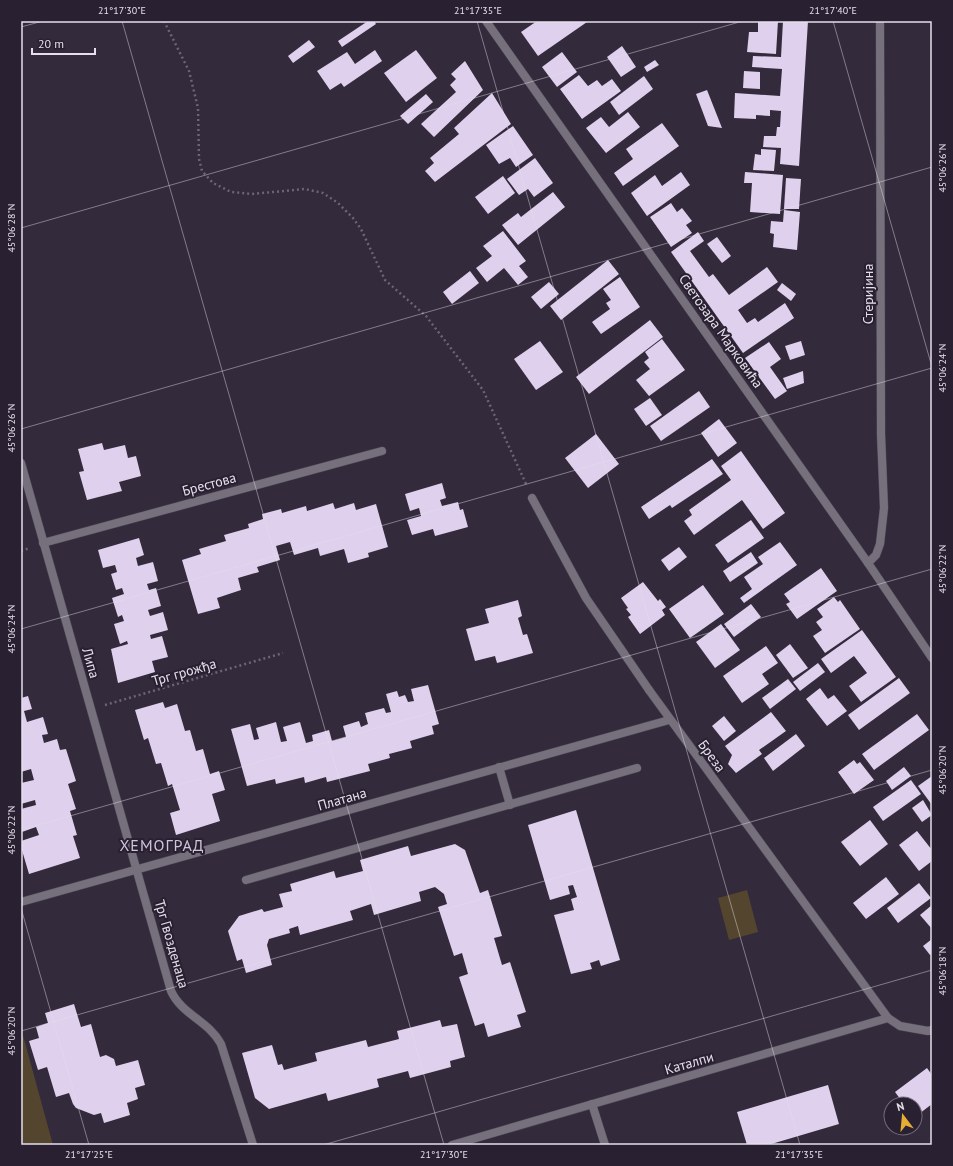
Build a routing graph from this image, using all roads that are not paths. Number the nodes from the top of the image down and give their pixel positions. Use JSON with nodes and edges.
{"nodes":[{"id":1,"x":486,"y":21,"type":"edge"},
{"id":2,"x":880,"y":21,"type":"edge"},
{"id":3,"x":382,"y":451,"type":"dead end"},
{"id":4,"x":21,"y":463,"type":"edge"},
{"id":5,"x":532,"y":498,"type":"road end"},
{"id":6,"x":43,"y":543,"type":"junction"},
{"id":7,"x":868,"y":563,"type":"junction"},
{"id":8,"x":932,"y":658,"type":"edge"},
{"id":9,"x":669,"y":720,"type":"junction"},
{"id":10,"x":499,"y":767,"type":"junction"},
{"id":11,"x":637,"y":768,"type":"dead end"},
{"id":12,"x":510,"y":804,"type":"junction"},
{"id":13,"x":137,"y":870,"type":"junction"},
{"id":14,"x":246,"y":880,"type":"dead end"},
{"id":15,"x":21,"y":902,"type":"edge"},
{"id":16,"x":888,"y":1018,"type":"junction"},
{"id":17,"x":932,"y":1030,"type":"edge"},
{"id":18,"x":592,"y":1104,"type":"junction"},
{"id":19,"x":253,"y":1145,"type":"edge"},
{"id":20,"x":452,"y":1145,"type":"edge"},
{"id":21,"x":605,"y":1145,"type":"edge"}],
"edges":[{"from":1,"to":7,"type":"street","name":"Светозара Марковића"},
{"from":2,"to":7,"type":"street","name":"Стеријина"},
{"from":3,"to":6,"type":"street","name":"Брестова"},
{"from":4,"to":6,"type":"street","name":"Липа"},
{"from":5,"to":9,"type":"street","name":"Бреза"},
{"from":6,"to":13,"type":"street","name":"Липа"},
{"from":7,"to":8,"type":"street","name":"Светозара Марковића"},
{"from":9,"to":10,"type":"street","name":"Платана"},
{"from":9,"to":16,"type":"street","name":"Бреза"},
{"from":10,"to":12,"type":"street"},
{"from":10,"to":13,"type":"street","name":"Платана"},
{"from":11,"to":12,"type":"street"},
{"from":12,"to":14,"type":"street"},
{"from":13,"to":15,"type":"street","name":"Платана"},
{"from":13,"to":19,"type":"street","name":"Трг Гвозденаца"},
{"from":16,"to":17,"type":"street"},
{"from":16,"to":18,"type":"street","name":"Каталпи"},
{"from":18,"to":20,"type":"street","name":"Каталпи"},
{"from":18,"to":21,"type":"street"}]}
